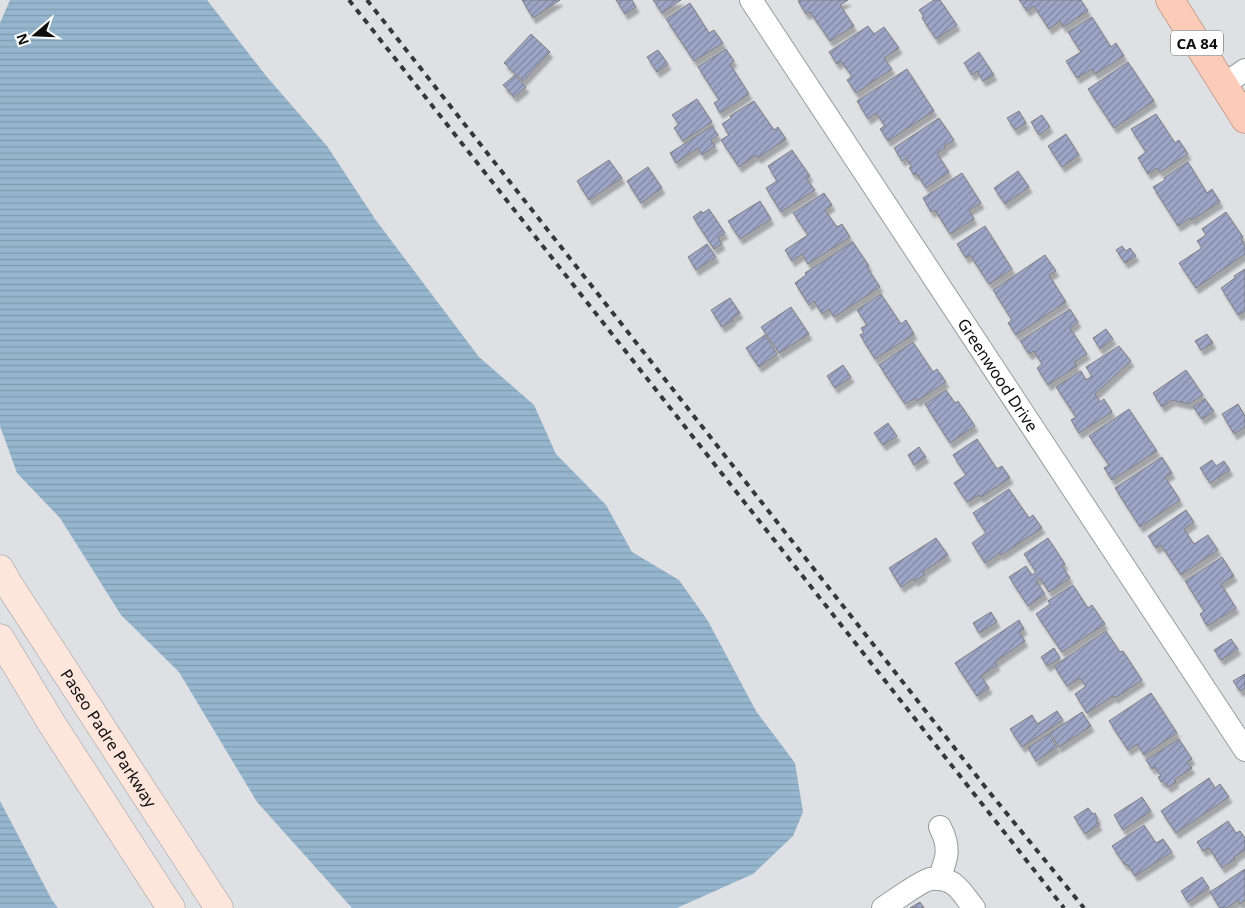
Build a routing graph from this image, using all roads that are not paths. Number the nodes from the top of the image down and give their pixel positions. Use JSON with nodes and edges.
{"nodes":[{"id":1,"x":751,"y":0,"type":"edge"},
{"id":2,"x":1170,"y":0,"type":"edge"},
{"id":3,"x":1234,"y":78,"type":"edge"},
{"id":4,"x":1245,"y":119,"type":"edge"},
{"id":5,"x":0,"y":569,"type":"edge"},
{"id":6,"x":0,"y":638,"type":"edge"},
{"id":7,"x":1245,"y":750,"type":"edge"},
{"id":8,"x":940,"y":827,"type":"dead end"},
{"id":9,"x":939,"y":879,"type":"junction"},
{"id":10,"x":171,"y":908,"type":"edge"},
{"id":11,"x":219,"y":908,"type":"edge"},
{"id":12,"x":883,"y":908,"type":"edge"},
{"id":13,"x":974,"y":908,"type":"edge"}],
"edges":[{"from":1,"to":7,"type":"street","name":"Greenwood Drive"},
{"from":2,"to":3,"type":"main road","number":"CA 84"},
{"from":3,"to":4,"type":"main road","number":"CA 84"},
{"from":5,"to":11,"type":"main road","name":"Paseo Padre Parkway"},
{"from":6,"to":10,"type":"main road"},
{"from":8,"to":9,"type":"street"},
{"from":9,"to":12,"type":"street"},
{"from":9,"to":13,"type":"street"}]}
